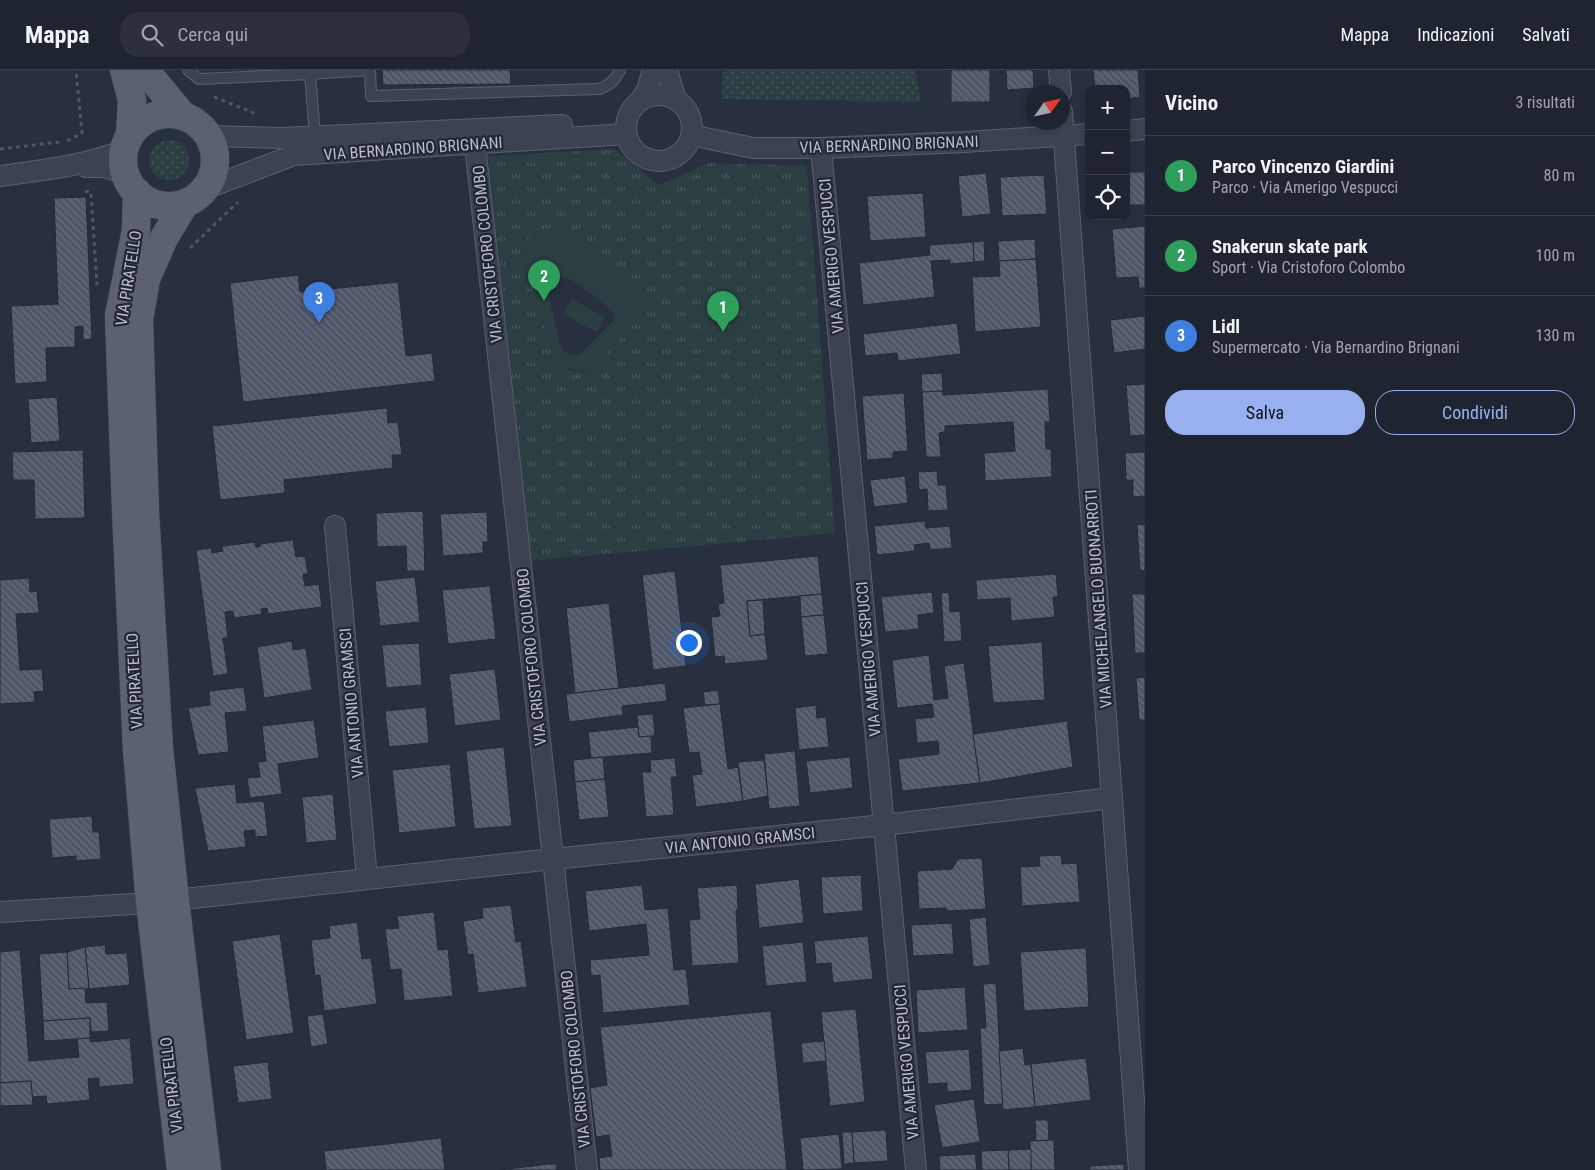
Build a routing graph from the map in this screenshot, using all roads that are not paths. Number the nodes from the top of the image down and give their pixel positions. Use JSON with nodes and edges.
{"nodes":[{"id":1,"x":124,"y":70,"type":"edge"},
{"id":2,"x":145,"y":70,"type":"edge"},
{"id":3,"x":188,"y":70,"type":"edge"},
{"id":4,"x":370,"y":70,"type":"edge"},
{"id":5,"x":620,"y":70,"type":"edge"},
{"id":6,"x":653,"y":70,"type":"edge"},
{"id":7,"x":667,"y":70,"type":"edge"},
{"id":8,"x":1059,"y":70,"type":"edge"},
{"id":9,"x":310,"y":74,"type":"junction"},
{"id":10,"x":1060,"y":85,"type":"edge"},
{"id":11,"x":676,"y":100,"type":"junction"},
{"id":12,"x":640,"y":101,"type":"junction"},
{"id":13,"x":183,"y":116,"type":"junction"},
{"id":14,"x":626,"y":128,"type":"junction"},
{"id":15,"x":1145,"y":129,"type":"edge"},
{"id":16,"x":1064,"y":130,"type":"edge"},
{"id":17,"x":1130,"y":131,"type":"edge"},
{"id":18,"x":691,"y":134,"type":"junction"},
{"id":19,"x":1085,"y":134,"type":"edge"},
{"id":20,"x":208,"y":136,"type":"junction"},
{"id":21,"x":315,"y":136,"type":"junction"},
{"id":22,"x":1064,"y":136,"type":"junction"},
{"id":23,"x":475,"y":144,"type":"junction"},
{"id":24,"x":821,"y":148,"type":"junction"},
{"id":25,"x":129,"y":162,"type":"junction"},
{"id":26,"x":0,"y":176,"type":"edge"},
{"id":27,"x":195,"y":196,"type":"junction"},
{"id":28,"x":335,"y":526,"type":"dead end"},
{"id":29,"x":1112,"y":798,"type":"junction"},
{"id":30,"x":884,"y":825,"type":"junction"},
{"id":31,"x":553,"y":859,"type":"junction"},
{"id":32,"x":367,"y":879,"type":"junction"},
{"id":33,"x":162,"y":902,"type":"junction"},
{"id":34,"x":0,"y":912,"type":"edge"},
{"id":35,"x":1139,"y":1086,"type":"edge"},
{"id":36,"x":1141,"y":1133,"type":"edge"},
{"id":37,"x":181,"y":1170,"type":"edge"},
{"id":38,"x":207,"y":1170,"type":"edge"},
{"id":39,"x":587,"y":1170,"type":"edge"},
{"id":40,"x":916,"y":1170,"type":"edge"},
{"id":41,"x":1139,"y":1170,"type":"edge"}],
"edges":[{"from":1,"to":25,"type":"main road","name":"VIA PIRATELLO"},
{"from":2,"to":13,"type":"main road"},
{"from":3,"to":9,"type":"lane"},
{"from":4,"to":5,"type":"lane"},
{"from":4,"to":9,"type":"lane"},
{"from":6,"to":12,"type":"street"},
{"from":7,"to":11,"type":"street"},
{"from":8,"to":10,"type":"street"},
{"from":9,"to":21,"type":"lane"},
{"from":11,"to":12,"type":"street"},
{"from":11,"to":18,"type":"street"},
{"from":12,"to":14,"type":"street"},
{"from":13,"to":20,"type":"main road"},
{"from":13,"to":25,"type":"main road"},
{"from":14,"to":18,"type":"street"},
{"from":14,"to":21,"type":"street","name":"VIA BERNARDINO BRIGNANI"},
{"from":14,"to":23,"type":"street","name":"VIA BERNARDINO BRIGNANI"},
{"from":15,"to":17,"type":"street"},
{"from":16,"to":22,"type":"street","name":"VIA MICHELANGELO BUONARROTI"},
{"from":18,"to":24,"type":"street","name":"VIA BERNARDINO BRIGNANI"},
{"from":19,"to":22,"type":"street","name":"VIA BERNARDINO BRIGNANI"},
{"from":20,"to":21,"type":"street","name":"VIA BERNARDINO BRIGNANI"},
{"from":20,"to":27,"type":"main road","name":"VIA PIRATELLO"},
{"from":22,"to":24,"type":"street","name":"VIA BERNARDINO BRIGNANI"},
{"from":22,"to":29,"type":"street","name":"VIA MICHELANGELO BUONARROTI"},
{"from":23,"to":27,"type":"street","name":"VIA BERNARDINO BRIGNANI"},
{"from":23,"to":31,"type":"street","name":"VIA CRISTOFORO COLOMBO"},
{"from":24,"to":30,"type":"street","name":"VIA AMERIGO VESPUCCI"},
{"from":25,"to":26,"type":"street"},
{"from":25,"to":27,"type":"main road"},
{"from":25,"to":33,"type":"main road","name":"VIA PIRATELLO"},
{"from":27,"to":33,"type":"main road","name":"VIA PIRATELLO"},
{"from":28,"to":32,"type":"street","name":"VIA ANTONIO GRAMSCI"},
{"from":29,"to":30,"type":"street","name":"VIA ANTONIO GRAMSCI"},
{"from":29,"to":35,"type":"street","name":"VIA MICHELANGELO BUONARROTI"},
{"from":30,"to":31,"type":"street","name":"VIA ANTONIO GRAMSCI"},
{"from":30,"to":40,"type":"street","name":"VIA AMERIGO VESPUCCI"},
{"from":31,"to":32,"type":"street","name":"VIA ANTONIO GRAMSCI"},
{"from":31,"to":39,"type":"street","name":"VIA CRISTOFORO COLOMBO"},
{"from":32,"to":33,"type":"street","name":"VIA ANTONIO GRAMSCI"},
{"from":33,"to":34,"type":"street","name":"VIA ANTONIO GRAMSCI"},
{"from":33,"to":37,"type":"main road","name":"VIA PIRATELLO"},
{"from":33,"to":38,"type":"main road","name":"VIA PIRATELLO"},
{"from":35,"to":36,"type":"street","name":"VIA MICHELANGELO BUONARROTI"},
{"from":36,"to":41,"type":"street","name":"VIA MICHELANGELO BUONARROTI"}]}
